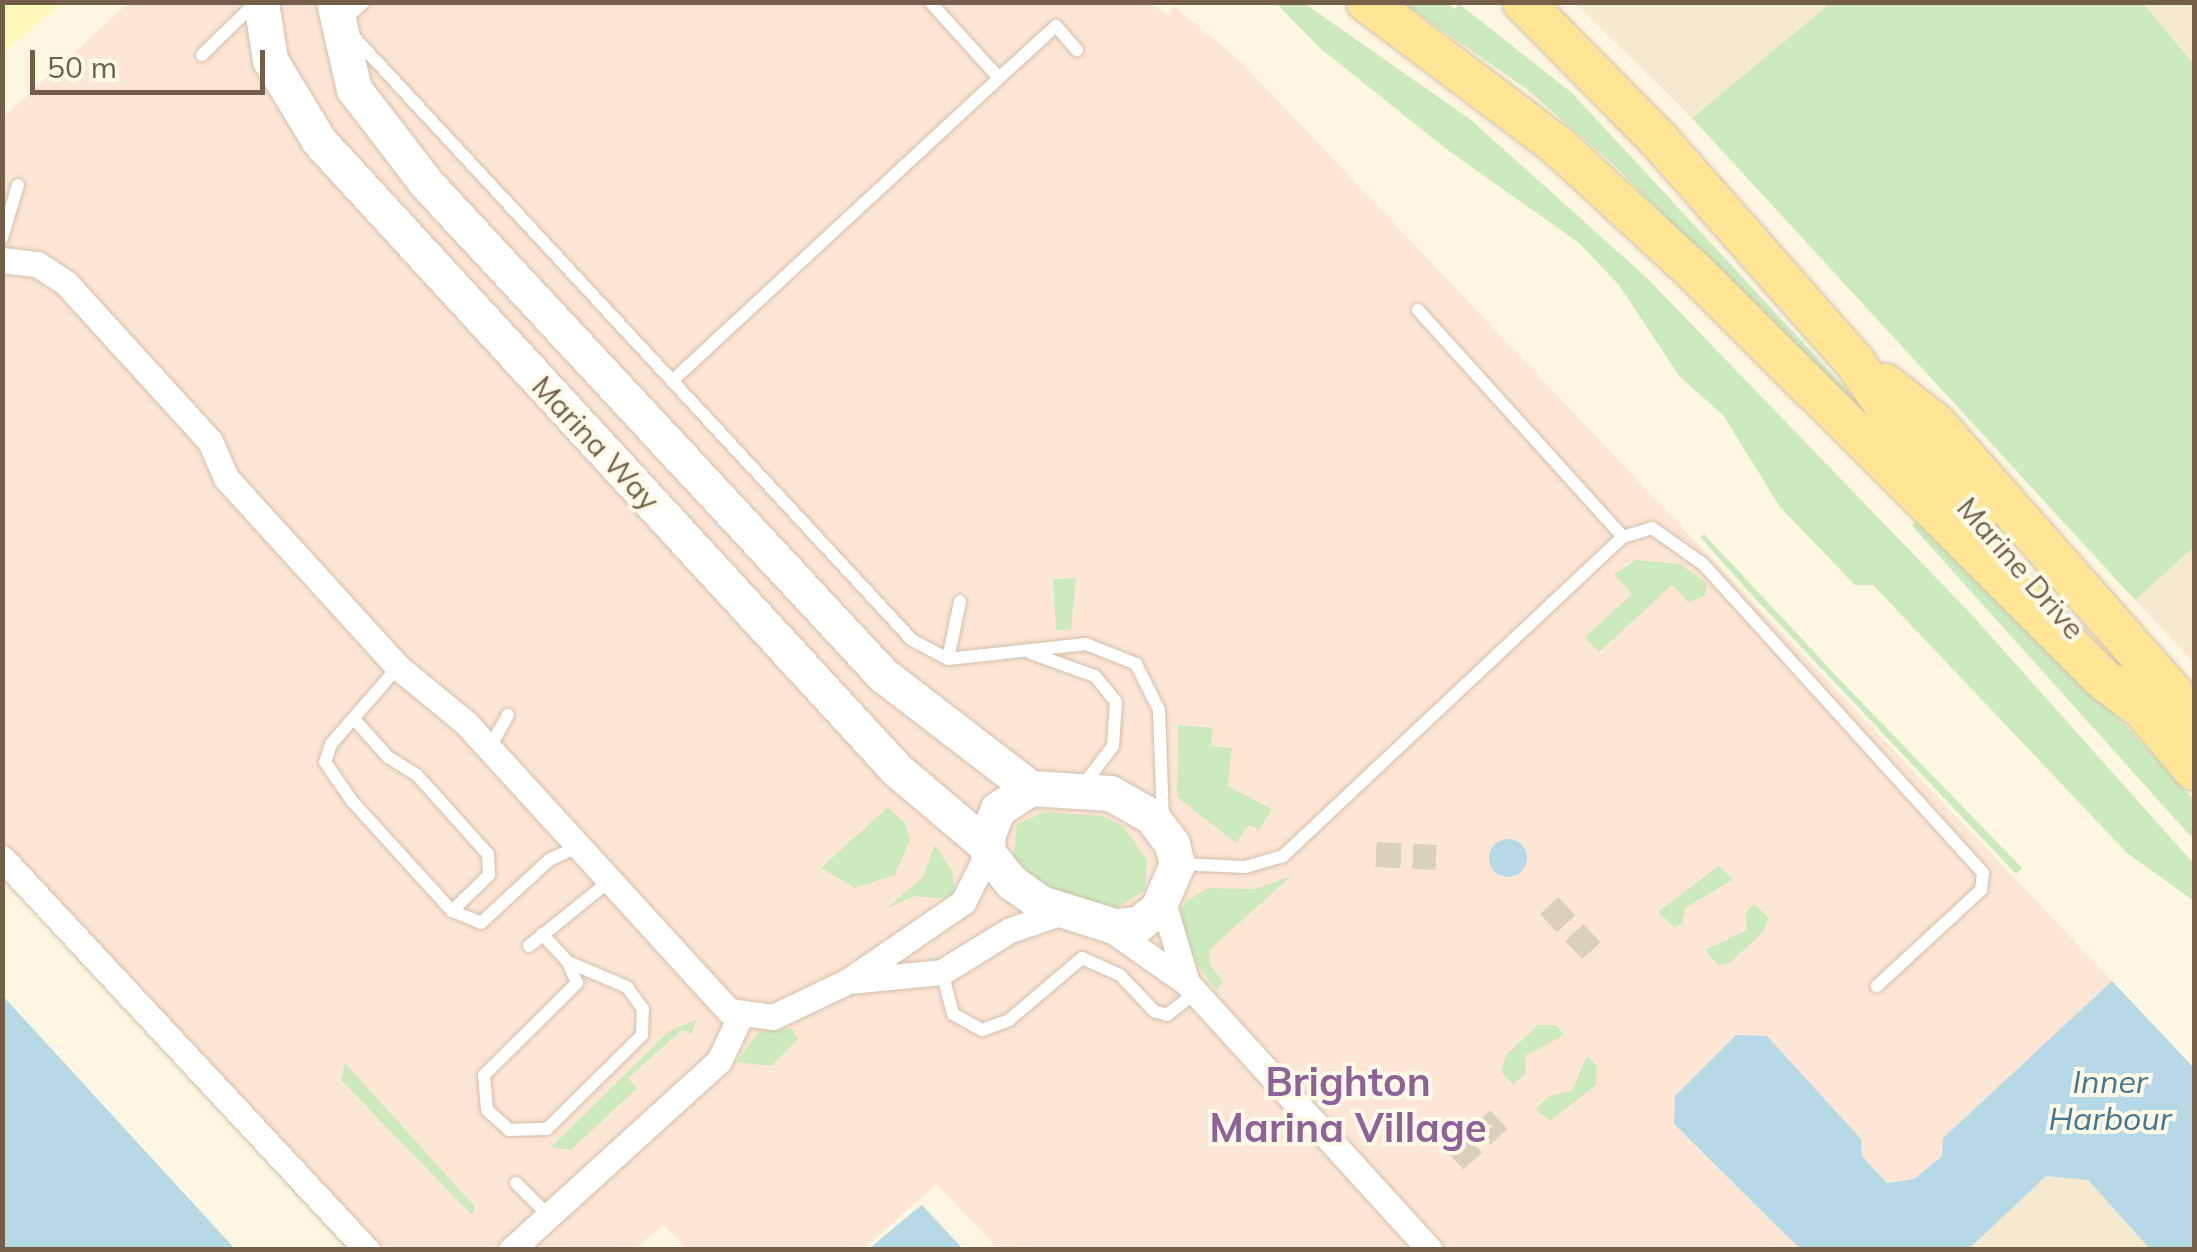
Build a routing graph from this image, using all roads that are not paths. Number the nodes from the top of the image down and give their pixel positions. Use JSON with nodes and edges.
{"nodes":[{"id":1,"x":259,"y":2,"type":"edge"},
{"id":2,"x":334,"y":2,"type":"edge"},
{"id":3,"x":364,"y":2,"type":"edge"},
{"id":4,"x":930,"y":2,"type":"edge"},
{"id":5,"x":1368,"y":2,"type":"edge"},
{"id":6,"x":1523,"y":2,"type":"edge"},
{"id":7,"x":1077,"y":50,"type":"dead end"},
{"id":8,"x":202,"y":55,"type":"dead end"},
{"id":9,"x":999,"y":78,"type":"junction"},
{"id":10,"x":18,"y":185,"type":"dead end"},
{"id":11,"x":2,"y":238,"type":"edge"},
{"id":12,"x":2,"y":260,"type":"edge"},
{"id":13,"x":1418,"y":310,"type":"dead end"},
{"id":14,"x":1854,"y":360,"type":"junction"},
{"id":15,"x":672,"y":381,"type":"junction"},
{"id":16,"x":1624,"y":537,"type":"junction"},
{"id":17,"x":960,"y":601,"type":"dead end"},
{"id":18,"x":1029,"y":653,"type":"junction"},
{"id":19,"x":948,"y":659,"type":"junction"},
{"id":20,"x":398,"y":667,"type":"junction"},
{"id":21,"x":2137,"y":705,"type":"junction"},
{"id":22,"x":508,"y":715,"type":"dead end"},
{"id":23,"x":2194,"y":716,"type":"edge"},
{"id":24,"x":354,"y":719,"type":"junction"},
{"id":25,"x":489,"y":748,"type":"junction"},
{"id":26,"x":2194,"y":770,"type":"edge"},
{"id":27,"x":1030,"y":788,"type":"junction"},
{"id":28,"x":1080,"y":790,"type":"junction"},
{"id":29,"x":1164,"y":830,"type":"junction"},
{"id":30,"x":575,"y":848,"type":"junction"},
{"id":31,"x":988,"y":850,"type":"junction"},
{"id":32,"x":2,"y":858,"type":"edge"},
{"id":33,"x":1177,"y":864,"type":"junction"},
{"id":34,"x":607,"y":883,"type":"junction"},
{"id":35,"x":1163,"y":902,"type":"junction"},
{"id":36,"x":452,"y":911,"type":"junction"},
{"id":37,"x":1063,"y":912,"type":"junction"},
{"id":38,"x":1103,"y":924,"type":"junction"},
{"id":39,"x":542,"y":934,"type":"junction"},
{"id":40,"x":529,"y":946,"type":"dead end"},
{"id":41,"x":568,"y":962,"type":"junction"},
{"id":42,"x":942,"y":972,"type":"junction"},
{"id":43,"x":848,"y":981,"type":"junction"},
{"id":44,"x":1877,"y":986,"type":"dead end"},
{"id":45,"x":1191,"y":988,"type":"junction"},
{"id":46,"x":740,"y":1016,"type":"junction"},
{"id":47,"x":516,"y":1183,"type":"dead end"},
{"id":48,"x":548,"y":1215,"type":"junction"},
{"id":49,"x":367,"y":1250,"type":"edge"},
{"id":50,"x":511,"y":1250,"type":"edge"},
{"id":51,"x":1430,"y":1250,"type":"edge"}],
"edges":[{"from":1,"to":8,"type":"lane"},
{"from":1,"to":31,"type":"street","name":"Marina Way"},
{"from":2,"to":27,"type":"street","name":"Marina Way"},
{"from":3,"to":15,"type":"lane"},
{"from":4,"to":9,"type":"lane"},
{"from":5,"to":21,"type":"main road"},
{"from":6,"to":14,"type":"main road","name":"Marine Drive"},
{"from":7,"to":9,"type":"lane"},
{"from":9,"to":15,"type":"lane"},
{"from":10,"to":11,"type":"lane"},
{"from":12,"to":20,"type":"street"},
{"from":13,"to":16,"type":"lane"},
{"from":14,"to":21,"type":"main road","name":"Marine Drive"},
{"from":14,"to":23,"type":"main road","name":"Marine Drive"},
{"from":15,"to":19,"type":"lane"},
{"from":16,"to":33,"type":"lane"},
{"from":16,"to":44,"type":"lane"},
{"from":17,"to":19,"type":"lane"},
{"from":18,"to":19,"type":"lane"},
{"from":18,"to":28,"type":"lane"},
{"from":18,"to":29,"type":"lane"},
{"from":20,"to":24,"type":"lane"},
{"from":20,"to":25,"type":"street"},
{"from":21,"to":26,"type":"main road","name":"Marine Drive"},
{"from":22,"to":25,"type":"lane"},
{"from":24,"to":36,"type":"lane"},
{"from":24,"to":36,"type":"lane"},
{"from":25,"to":30,"type":"street"},
{"from":27,"to":28,"type":"street"},
{"from":27,"to":31,"type":"street"},
{"from":28,"to":29,"type":"street"},
{"from":29,"to":33,"type":"street"},
{"from":30,"to":34,"type":"street"},
{"from":30,"to":36,"type":"lane"},
{"from":31,"to":37,"type":"street"},
{"from":31,"to":43,"type":"street"},
{"from":32,"to":49,"type":"street"},
{"from":33,"to":35,"type":"street"},
{"from":34,"to":39,"type":"lane"},
{"from":34,"to":46,"type":"street"},
{"from":35,"to":38,"type":"street"},
{"from":35,"to":45,"type":"street"},
{"from":37,"to":38,"type":"street"},
{"from":37,"to":42,"type":"street"},
{"from":38,"to":45,"type":"street"},
{"from":39,"to":40,"type":"lane"},
{"from":39,"to":41,"type":"lane"},
{"from":41,"to":41,"type":"lane"},
{"from":42,"to":43,"type":"street"},
{"from":42,"to":45,"type":"lane"},
{"from":43,"to":46,"type":"street"},
{"from":45,"to":51,"type":"street"},
{"from":46,"to":48,"type":"street"},
{"from":47,"to":48,"type":"lane"},
{"from":48,"to":50,"type":"street"}]}
